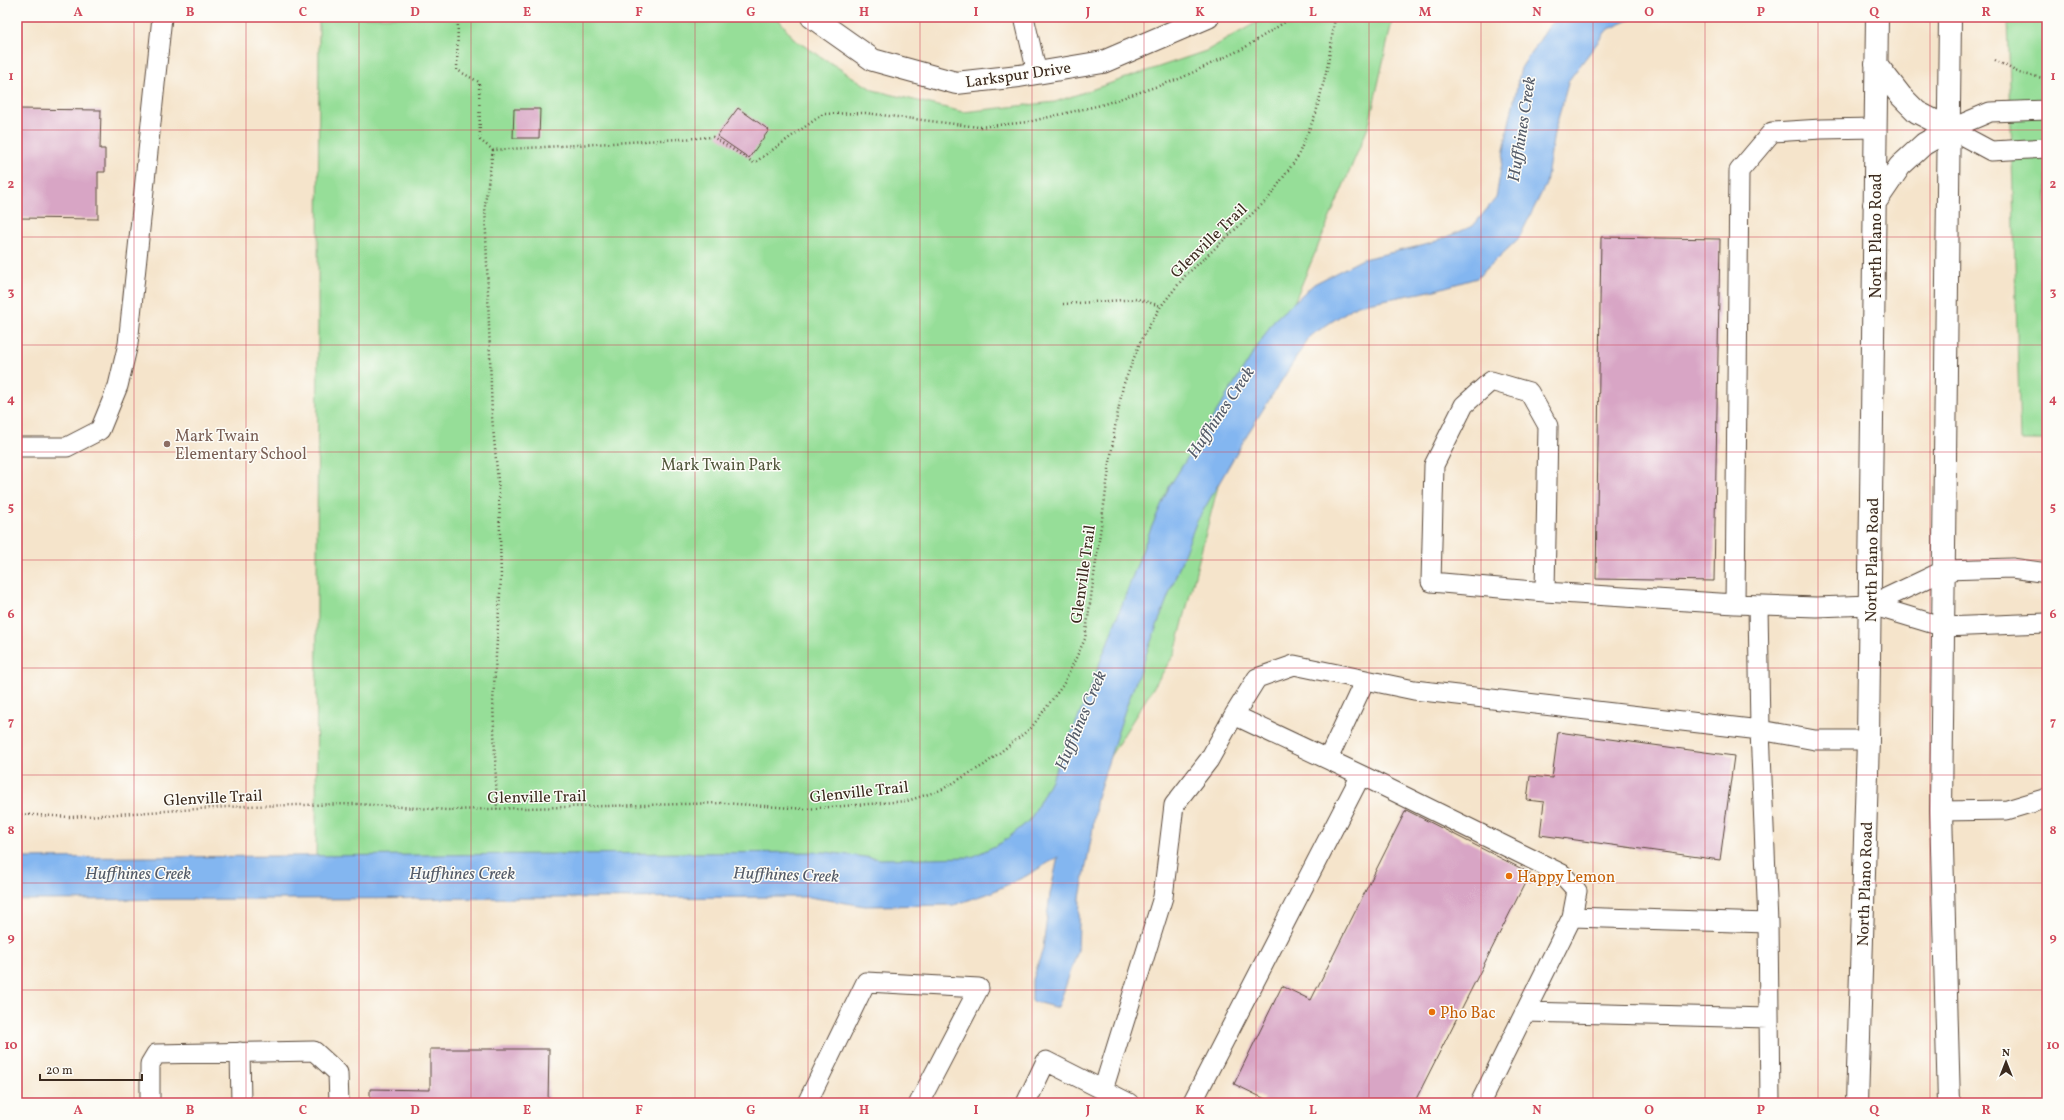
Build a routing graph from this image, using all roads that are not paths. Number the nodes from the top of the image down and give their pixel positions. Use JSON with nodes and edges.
{"nodes":[{"id":1,"x":162,"y":17,"type":"edge"},
{"id":2,"x":812,"y":17,"type":"edge"},
{"id":3,"x":1024,"y":17,"type":"edge"},
{"id":4,"x":1208,"y":17,"type":"edge"},
{"id":5,"x":1877,"y":17,"type":"edge"},
{"id":6,"x":1950,"y":17,"type":"edge"},
{"id":7,"x":1876,"y":64,"type":"junction"},
{"id":8,"x":1037,"y":73,"type":"junction"},
{"id":9,"x":2047,"y":110,"type":"edge"},
{"id":10,"x":1876,"y":128,"type":"junction"},
{"id":11,"x":1950,"y":129,"type":"junction"},
{"id":12,"x":2047,"y":148,"type":"edge"},
{"id":13,"x":1874,"y":204,"type":"junction"},
{"id":14,"x":17,"y":447,"type":"edge"},
{"id":15,"x":1945,"y":570,"type":"junction"},
{"id":16,"x":2047,"y":573,"type":"edge"},
{"id":17,"x":1545,"y":592,"type":"junction"},
{"id":18,"x":1736,"y":604,"type":"junction"},
{"id":19,"x":1758,"y":605,"type":"junction"},
{"id":20,"x":1871,"y":605,"type":"junction"},
{"id":21,"x":2047,"y":623,"type":"edge"},
{"id":22,"x":1944,"y":627,"type":"junction"},
{"id":23,"x":1365,"y":680,"type":"junction"},
{"id":24,"x":1234,"y":715,"type":"junction"},
{"id":25,"x":1760,"y":730,"type":"junction"},
{"id":26,"x":1868,"y":740,"type":"junction"},
{"id":27,"x":1328,"y":759,"type":"junction"},
{"id":28,"x":1361,"y":775,"type":"junction"},
{"id":29,"x":2047,"y":798,"type":"edge"},
{"id":30,"x":1941,"y":811,"type":"junction"},
{"id":31,"x":1572,"y":917,"type":"junction"},
{"id":32,"x":1768,"y":923,"type":"junction"},
{"id":33,"x":1525,"y":1012,"type":"junction"},
{"id":34,"x":1770,"y":1018,"type":"junction"},
{"id":35,"x":240,"y":1052,"type":"junction"},
{"id":36,"x":1103,"y":1090,"type":"junction"},
{"id":37,"x":150,"y":1103,"type":"edge"},
{"id":38,"x":241,"y":1103,"type":"edge"},
{"id":39,"x":339,"y":1103,"type":"edge"},
{"id":40,"x":808,"y":1103,"type":"edge"},
{"id":41,"x":918,"y":1103,"type":"edge"},
{"id":42,"x":1026,"y":1103,"type":"edge"},
{"id":43,"x":1129,"y":1103,"type":"edge"},
{"id":44,"x":1192,"y":1103,"type":"edge"},
{"id":45,"x":1480,"y":1103,"type":"edge"},
{"id":46,"x":1770,"y":1103,"type":"edge"},
{"id":47,"x":1857,"y":1103,"type":"edge"},
{"id":48,"x":1949,"y":1103,"type":"edge"}],
"edges":[{"from":1,"to":14,"type":"lane"},
{"from":2,"to":8,"type":"main road","name":"Larkspur Drive"},
{"from":3,"to":8,"type":"lane"},
{"from":4,"to":8,"type":"main road","name":"Larkspur Drive"},
{"from":5,"to":7,"type":"main road","name":"North Plano Road"},
{"from":6,"to":11,"type":"main road"},
{"from":7,"to":10,"type":"main road","name":"North Plano Road"},
{"from":7,"to":11,"type":"main road"},
{"from":9,"to":11,"type":"lane"},
{"from":10,"to":13,"type":"main road","name":"North Plano Road"},
{"from":10,"to":18,"type":"lane"},
{"from":11,"to":12,"type":"lane"},
{"from":11,"to":13,"type":"main road"},
{"from":11,"to":15,"type":"main road"},
{"from":13,"to":20,"type":"main road","name":"North Plano Road"},
{"from":15,"to":16,"type":"lane"},
{"from":15,"to":20,"type":"lane"},
{"from":15,"to":22,"type":"main road"},
{"from":17,"to":17,"type":"lane"},
{"from":17,"to":18,"type":"lane"},
{"from":18,"to":19,"type":"lane"},
{"from":19,"to":20,"type":"lane"},
{"from":19,"to":25,"type":"lane"},
{"from":20,"to":22,"type":"lane"},
{"from":20,"to":26,"type":"main road","name":"North Plano Road"},
{"from":21,"to":22,"type":"lane"},
{"from":22,"to":30,"type":"main road"},
{"from":23,"to":24,"type":"lane"},
{"from":23,"to":25,"type":"lane"},
{"from":23,"to":27,"type":"lane"},
{"from":24,"to":27,"type":"lane"},
{"from":24,"to":36,"type":"lane"},
{"from":25,"to":26,"type":"lane"},
{"from":25,"to":32,"type":"lane"},
{"from":26,"to":47,"type":"main road","name":"North Plano Road"},
{"from":27,"to":28,"type":"lane"},
{"from":28,"to":31,"type":"lane"},
{"from":28,"to":44,"type":"lane"},
{"from":29,"to":30,"type":"lane"},
{"from":30,"to":48,"type":"main road"},
{"from":31,"to":32,"type":"lane"},
{"from":31,"to":33,"type":"lane"},
{"from":32,"to":34,"type":"lane"},
{"from":33,"to":34,"type":"lane"},
{"from":33,"to":45,"type":"lane"},
{"from":34,"to":46,"type":"lane"},
{"from":35,"to":37,"type":"lane"},
{"from":35,"to":38,"type":"lane"},
{"from":35,"to":39,"type":"lane"},
{"from":36,"to":42,"type":"lane"},
{"from":36,"to":43,"type":"lane"},
{"from":40,"to":41,"type":"lane"}]}
